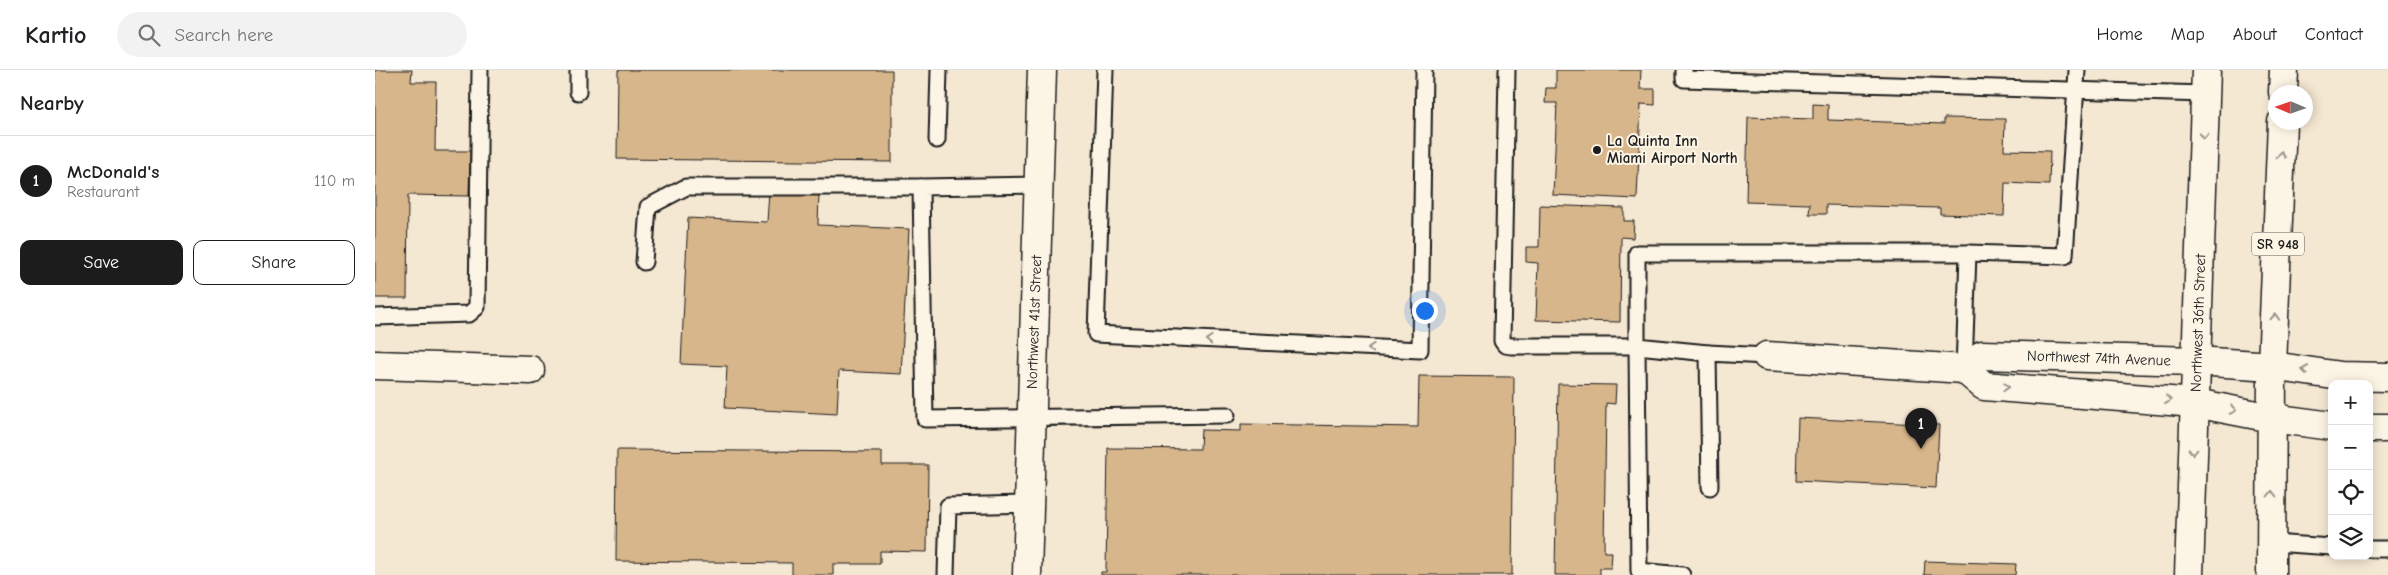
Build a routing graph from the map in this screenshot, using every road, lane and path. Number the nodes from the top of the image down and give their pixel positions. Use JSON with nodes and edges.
{"nodes":[{"id":1,"x":480,"y":70,"type":"edge"},
{"id":2,"x":578,"y":70,"type":"edge"},
{"id":3,"x":939,"y":70,"type":"edge"},
{"id":4,"x":1042,"y":70,"type":"edge"},
{"id":5,"x":1105,"y":70,"type":"edge"},
{"id":6,"x":1424,"y":70,"type":"edge"},
{"id":7,"x":1507,"y":70,"type":"edge"},
{"id":8,"x":1684,"y":70,"type":"edge"},
{"id":9,"x":2077,"y":70,"type":"edge"},
{"id":10,"x":2284,"y":70,"type":"edge"},
{"id":11,"x":2206,"y":82,"type":"edge"},
{"id":12,"x":2283,"y":85,"type":"edge"},
{"id":13,"x":2076,"y":90,"type":"junction"},
{"id":14,"x":578,"y":92,"type":"dead end"},
{"id":15,"x":2282,"y":130,"type":"edge"},
{"id":16,"x":937,"y":140,"type":"dead end"},
{"id":17,"x":1039,"y":185,"type":"junction"},
{"id":18,"x":921,"y":187,"type":"junction"},
{"id":19,"x":1968,"y":253,"type":"junction"},
{"id":20,"x":644,"y":262,"type":"dead end"},
{"id":21,"x":375,"y":317,"type":"edge"},
{"id":22,"x":1637,"y":346,"type":"junction"},
{"id":23,"x":1708,"y":353,"type":"junction"},
{"id":24,"x":1767,"y":356,"type":"joint"},
{"id":25,"x":2196,"y":360,"type":"junction"},
{"id":26,"x":375,"y":365,"type":"edge"},
{"id":27,"x":2272,"y":366,"type":"junction"},
{"id":28,"x":1964,"y":369,"type":"junction"},
{"id":29,"x":530,"y":370,"type":"dead end"},
{"id":30,"x":2388,"y":377,"type":"edge"},
{"id":31,"x":2195,"y":403,"type":"junction"},
{"id":32,"x":1227,"y":415,"type":"dead end"},
{"id":33,"x":1031,"y":418,"type":"junction"},
{"id":34,"x":2272,"y":418,"type":"junction"},
{"id":35,"x":2328,"y":425,"type":"edge"},
{"id":36,"x":2373,"y":428,"type":"edge"},
{"id":37,"x":2388,"y":428,"type":"edge"},
{"id":38,"x":1710,"y":487,"type":"dead end"},
{"id":39,"x":1029,"y":504,"type":"junction"},
{"id":40,"x":2272,"y":543,"type":"junction"},
{"id":41,"x":2328,"y":547,"type":"edge"},
{"id":42,"x":2373,"y":549,"type":"edge"},
{"id":43,"x":2388,"y":549,"type":"edge"},
{"id":44,"x":945,"y":575,"type":"edge"},
{"id":45,"x":1027,"y":575,"type":"edge"},
{"id":46,"x":1682,"y":575,"type":"edge"},
{"id":47,"x":2189,"y":575,"type":"edge"},
{"id":48,"x":2271,"y":575,"type":"edge"}],
"edges":[{"from":1,"to":21,"type":"lane"},
{"from":2,"to":14,"type":"lane"},
{"from":3,"to":16,"type":"lane"},
{"from":4,"to":17,"type":"street","name":"Northwest 41st Street"},
{"from":6,"to":5,"type":"lane","one_way":true},
{"from":7,"to":22,"type":"lane"},
{"from":8,"to":13,"type":"lane"},
{"from":9,"to":13,"type":"lane"},
{"from":10,"to":12,"type":"street"},
{"from":11,"to":13,"type":"lane"},
{"from":11,"to":25,"type":"street","name":"Northwest 36th Street","one_way":true},
{"from":13,"to":19,"type":"lane"},
{"from":27,"to":15,"type":"street","number":"SR 948","one_way":true},
{"from":17,"to":18,"type":"lane"},
{"from":17,"to":33,"type":"street","name":"Northwest 41st Street"},
{"from":18,"to":20,"type":"lane"},
{"from":18,"to":33,"type":"lane"},
{"from":19,"to":22,"type":"lane"},
{"from":19,"to":28,"type":"lane"},
{"from":22,"to":23,"type":"lane"},
{"from":22,"to":46,"type":"lane"},
{"from":23,"to":24,"type":"lane"},
{"from":23,"to":38,"type":"lane"},
{"from":24,"to":28,"type":"street"},
{"from":25,"to":27,"type":"street","name":"Northwest 74th Avenue"},
{"from":25,"to":28,"type":"street","name":"Northwest 74th Avenue"},
{"from":25,"to":31,"type":"street","name":"Northwest 36th Street"},
{"from":26,"to":29,"type":"street"},
{"from":30,"to":27,"type":"street","name":"Northwest 74th Avenue","one_way":true},
{"from":27,"to":34,"type":"street","number":"SR 948"},
{"from":28,"to":31,"type":"street","one_way":true},
{"from":31,"to":34,"type":"street","one_way":true},
{"from":31,"to":47,"type":"street","name":"Northwest 36th Street","one_way":true},
{"from":32,"to":33,"type":"lane"},
{"from":33,"to":39,"type":"street","name":"Northwest 41st Street"},
{"from":34,"to":35,"type":"street"},
{"from":40,"to":34,"type":"street","number":"SR 948","one_way":true},
{"from":36,"to":37,"type":"street"},
{"from":39,"to":44,"type":"lane"},
{"from":39,"to":45,"type":"street","name":"Northwest 41st Street"},
{"from":40,"to":41,"type":"lane"},
{"from":40,"to":48,"type":"street","number":"SR 948"},
{"from":42,"to":43,"type":"lane"}]}
